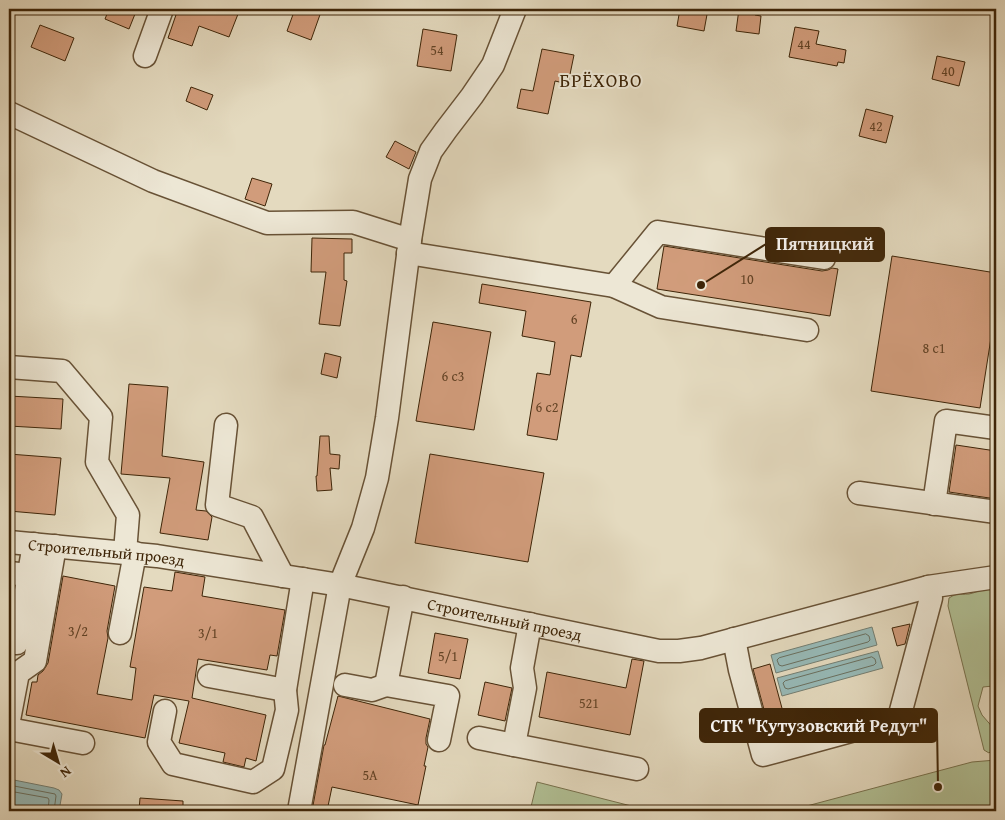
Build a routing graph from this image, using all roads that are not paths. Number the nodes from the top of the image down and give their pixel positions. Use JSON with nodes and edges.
{"nodes":[{"id":1,"x":162,"y":9,"type":"edge"},
{"id":2,"x":515,"y":9,"type":"edge"},
{"id":3,"x":145,"y":56,"type":"dead end"},
{"id":4,"x":9,"y":113,"type":"edge"},
{"id":5,"x":409,"y":247,"type":"junction"},
{"id":6,"x":824,"y":258,"type":"dead end"},
{"id":7,"x":614,"y":286,"type":"junction"},
{"id":8,"x":806,"y":330,"type":"dead end"},
{"id":9,"x":9,"y":367,"type":"edge"},
{"id":10,"x":226,"y":425,"type":"dead end"},
{"id":11,"x":996,"y":428,"type":"edge"},
{"id":12,"x":859,"y":493,"type":"dead end"},
{"id":13,"x":934,"y":504,"type":"junction"},
{"id":14,"x":996,"y":512,"type":"edge"},
{"id":15,"x":9,"y":542,"type":"edge"},
{"id":16,"x":44,"y":545,"type":"junction"},
{"id":17,"x":130,"y":553,"type":"junction"},
{"id":18,"x":19,"y":574,"type":"edge"},
{"id":19,"x":293,"y":577,"type":"junction"},
{"id":20,"x":996,"y":577,"type":"edge"},
{"id":21,"x":340,"y":585,"type":"junction"},
{"id":22,"x":928,"y":587,"type":"junction"},
{"id":23,"x":403,"y":598,"type":"junction"},
{"id":24,"x":530,"y":624,"type":"junction"},
{"id":25,"x":120,"y":633,"type":"dead end"},
{"id":26,"x":734,"y":639,"type":"junction"},
{"id":27,"x":9,"y":643,"type":"edge"},
{"id":28,"x":209,"y":676,"type":"dead end"},
{"id":29,"x":346,"y":685,"type":"dead end"},
{"id":30,"x":386,"y":685,"type":"junction"},
{"id":31,"x":285,"y":690,"type":"junction"},
{"id":32,"x":165,"y":711,"type":"dead end"},
{"id":33,"x":9,"y":720,"type":"edge"},
{"id":34,"x":9,"y":729,"type":"edge"},
{"id":35,"x":479,"y":738,"type":"dead end"},
{"id":36,"x":440,"y":740,"type":"dead end"},
{"id":37,"x":83,"y":743,"type":"dead end"},
{"id":38,"x":514,"y":745,"type":"junction"},
{"id":39,"x":637,"y":769,"type":"dead end"},
{"id":40,"x":299,"y":811,"type":"edge"}],
"edges":[{"from":1,"to":3,"type":"street"},
{"from":2,"to":5,"type":"street"},
{"from":4,"to":5,"type":"street"},
{"from":5,"to":7,"type":"street"},
{"from":5,"to":21,"type":"street"},
{"from":6,"to":7,"type":"street"},
{"from":7,"to":8,"type":"street"},
{"from":9,"to":17,"type":"street"},
{"from":10,"to":19,"type":"street"},
{"from":11,"to":13,"type":"street"},
{"from":12,"to":13,"type":"street"},
{"from":13,"to":14,"type":"street"},
{"from":15,"to":16,"type":"street","name":"Строительный проезд"},
{"from":16,"to":17,"type":"street","name":"Строительный проезд"},
{"from":16,"to":18,"type":"street"},
{"from":16,"to":33,"type":"street"},
{"from":17,"to":19,"type":"street","name":"Строительный проезд"},
{"from":17,"to":25,"type":"street"},
{"from":18,"to":27,"type":"street"},
{"from":19,"to":21,"type":"street","name":"Строительный проезд"},
{"from":19,"to":31,"type":"street"},
{"from":20,"to":22,"type":"street","name":"Строительный проезд"},
{"from":21,"to":23,"type":"street","name":"Строительный проезд"},
{"from":21,"to":40,"type":"street"},
{"from":22,"to":26,"type":"street","name":"Строительный проезд"},
{"from":22,"to":26,"type":"street"},
{"from":23,"to":24,"type":"street","name":"Строительный проезд"},
{"from":23,"to":30,"type":"street"},
{"from":24,"to":26,"type":"street","name":"Строительный проезд"},
{"from":24,"to":38,"type":"street"},
{"from":28,"to":31,"type":"street"},
{"from":29,"to":30,"type":"street"},
{"from":30,"to":36,"type":"street"},
{"from":31,"to":32,"type":"street"},
{"from":34,"to":37,"type":"street"},
{"from":35,"to":38,"type":"street"},
{"from":38,"to":39,"type":"street"}]}
